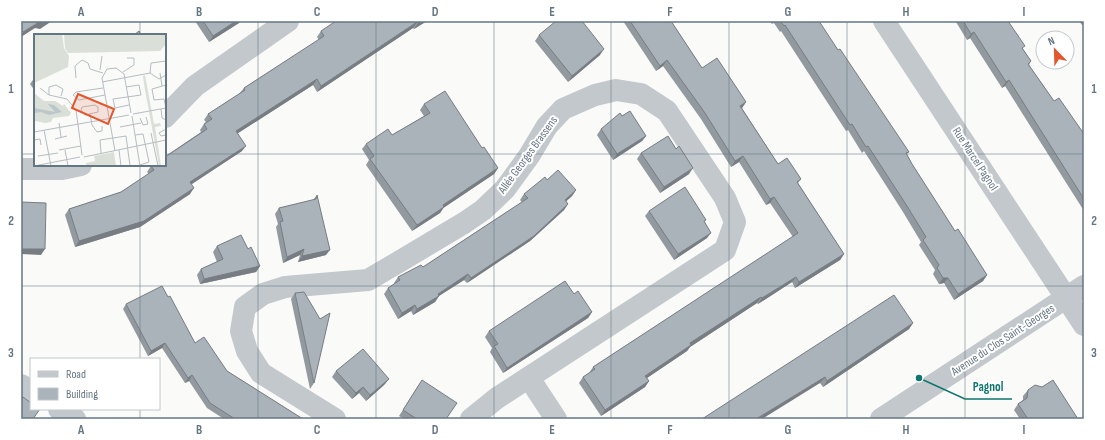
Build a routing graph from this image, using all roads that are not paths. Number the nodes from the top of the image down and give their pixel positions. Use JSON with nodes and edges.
{"nodes":[{"id":1,"x":288,"y":21,"type":"edge"},
{"id":2,"x":884,"y":21,"type":"edge"},
{"id":3,"x":166,"y":116,"type":"edge"},
{"id":4,"x":76,"y":166,"type":"edge"},
{"id":5,"x":21,"y":169,"type":"edge"},
{"id":6,"x":1084,"y":286,"type":"edge"},
{"id":7,"x":1066,"y":298,"type":"junction"},
{"id":8,"x":1084,"y":325,"type":"edge"},
{"id":9,"x":529,"y":378,"type":"junction"},
{"id":10,"x":21,"y":385,"type":"edge"},
{"id":11,"x":30,"y":390,"type":"edge"},
{"id":12,"x":61,"y":410,"type":"edge"},
{"id":13,"x":75,"y":419,"type":"edge"},
{"id":14,"x":335,"y":419,"type":"edge"},
{"id":15,"x":471,"y":419,"type":"edge"},
{"id":16,"x":556,"y":419,"type":"edge"},
{"id":17,"x":881,"y":419,"type":"edge"}],
"edges":[{"from":1,"to":3,"type":"street"},
{"from":2,"to":7,"type":"street","name":"Rue Marcel Pagnol"},
{"from":4,"to":5,"type":"street"},
{"from":6,"to":7,"type":"street","name":"Avenue du Clos Saint-Georges"},
{"from":7,"to":8,"type":"street","name":"Rue Marcel Pagnol"},
{"from":7,"to":17,"type":"street","name":"Avenue du Clos Saint-Georges"},
{"from":9,"to":14,"type":"street","name":"Allée Georges Brassens"},
{"from":9,"to":15,"type":"street","name":"Allée Georges Brassens"},
{"from":9,"to":16,"type":"street"},
{"from":10,"to":11,"type":"street"},
{"from":12,"to":13,"type":"street"}]}
